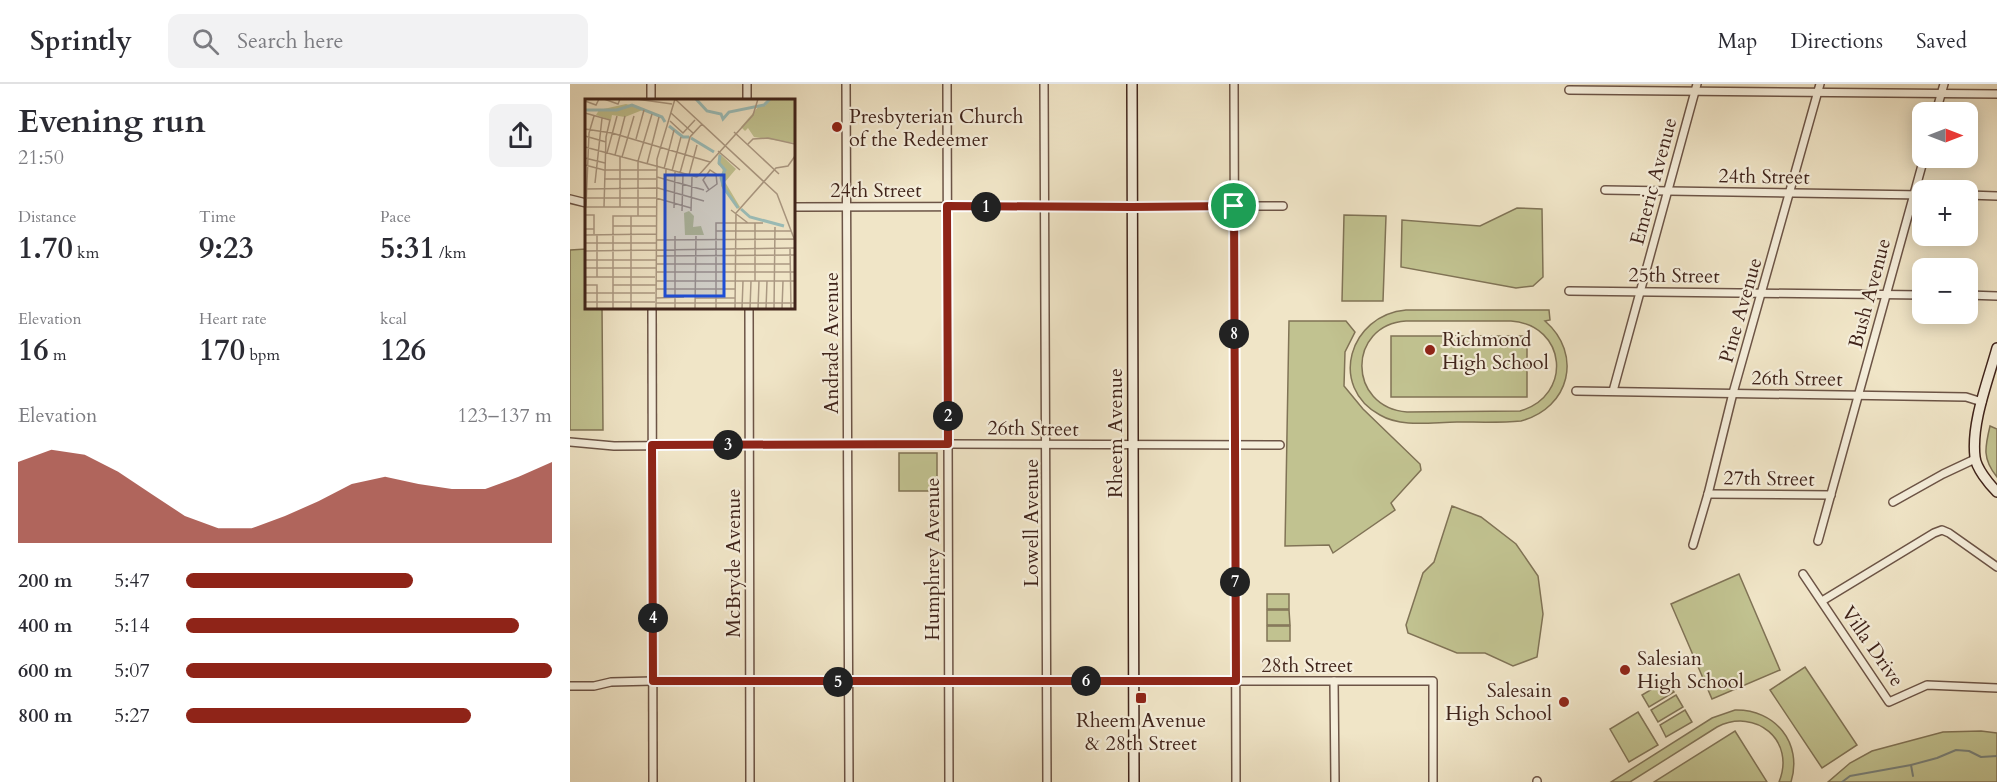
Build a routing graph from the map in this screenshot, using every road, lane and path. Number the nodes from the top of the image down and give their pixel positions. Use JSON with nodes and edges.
{"nodes":[{"id":1,"x":846,"y":84,"type":"edge"},
{"id":2,"x":947,"y":84,"type":"edge"},
{"id":3,"x":1044,"y":84,"type":"edge"},
{"id":4,"x":1132,"y":84,"type":"edge"},
{"id":5,"x":1234,"y":84,"type":"edge"},
{"id":6,"x":1820,"y":84,"type":"edge"},
{"id":7,"x":1944,"y":84,"type":"edge"},
{"id":8,"x":1696,"y":88,"type":"edge"},
{"id":9,"x":1569,"y":90,"type":"dead end"},
{"id":10,"x":1817,"y":92,"type":"junction"},
{"id":11,"x":1941,"y":94,"type":"junction"},
{"id":12,"x":1997,"y":94,"type":"edge"},
{"id":13,"x":1939,"y":102,"type":"edge"},
{"id":14,"x":1605,"y":190,"type":"dead end"},
{"id":15,"x":1668,"y":191,"type":"junction"},
{"id":16,"x":1790,"y":193,"type":"junction"},
{"id":17,"x":1912,"y":194,"type":"edge"},
{"id":18,"x":1978,"y":195,"type":"edge"},
{"id":19,"x":1997,"y":196,"type":"edge"},
{"id":20,"x":570,"y":199,"type":"edge"},
{"id":21,"x":1912,"y":201,"type":"edge"},
{"id":22,"x":585,"y":204,"type":"edge"},
{"id":23,"x":847,"y":206,"type":"junction"},
{"id":24,"x":947,"y":206,"type":"junction"},
{"id":25,"x":1234,"y":206,"type":"junction"},
{"id":26,"x":1283,"y":206,"type":"dead end"},
{"id":27,"x":795,"y":207,"type":"edge"},
{"id":28,"x":1044,"y":207,"type":"junction"},
{"id":29,"x":1132,"y":207,"type":"junction"},
{"id":30,"x":1569,"y":291,"type":"dead end"},
{"id":31,"x":1640,"y":292,"type":"junction"},
{"id":32,"x":1761,"y":293,"type":"junction"},
{"id":33,"x":1886,"y":294,"type":"junction"},
{"id":34,"x":1912,"y":295,"type":"edge"},
{"id":35,"x":1978,"y":295,"type":"edge"},
{"id":36,"x":1997,"y":296,"type":"edge"},
{"id":37,"x":652,"y":309,"type":"edge"},
{"id":38,"x":749,"y":309,"type":"edge"},
{"id":39,"x":1997,"y":348,"type":"edge"},
{"id":40,"x":1995,"y":363,"type":"edge"},
{"id":41,"x":1576,"y":391,"type":"dead end"},
{"id":42,"x":1613,"y":392,"type":"junction"},
{"id":43,"x":1733,"y":393,"type":"junction"},
{"id":44,"x":1859,"y":396,"type":"junction"},
{"id":45,"x":1982,"y":402,"type":"junction"},
{"id":46,"x":570,"y":442,"type":"edge"},
{"id":47,"x":948,"y":444,"type":"junction"},
{"id":48,"x":1047,"y":444,"type":"junction"},
{"id":49,"x":652,"y":445,"type":"junction"},
{"id":50,"x":749,"y":445,"type":"junction"},
{"id":51,"x":848,"y":445,"type":"junction"},
{"id":52,"x":1235,"y":445,"type":"junction"},
{"id":53,"x":1133,"y":446,"type":"junction"},
{"id":54,"x":1280,"y":446,"type":"dead end"},
{"id":55,"x":1975,"y":459,"type":"junction"},
{"id":56,"x":1997,"y":492,"type":"edge"},
{"id":57,"x":1708,"y":494,"type":"junction"},
{"id":58,"x":1830,"y":495,"type":"junction"},
{"id":59,"x":1893,"y":502,"type":"dead end"},
{"id":60,"x":1818,"y":541,"type":"dead end"},
{"id":61,"x":1692,"y":545,"type":"dead end"},
{"id":62,"x":1997,"y":567,"type":"edge"},
{"id":63,"x":1803,"y":574,"type":"dead end"},
{"id":64,"x":1822,"y":601,"type":"junction"},
{"id":65,"x":949,"y":680,"type":"junction"},
{"id":66,"x":653,"y":681,"type":"junction"},
{"id":67,"x":750,"y":681,"type":"junction"},
{"id":68,"x":1047,"y":681,"type":"junction"},
{"id":69,"x":1134,"y":681,"type":"junction"},
{"id":70,"x":1236,"y":681,"type":"junction"},
{"id":71,"x":1334,"y":681,"type":"junction"},
{"id":72,"x":849,"y":682,"type":"junction"},
{"id":73,"x":570,"y":686,"type":"edge"},
{"id":74,"x":1997,"y":688,"type":"edge"},
{"id":75,"x":653,"y":782,"type":"edge"},
{"id":76,"x":750,"y":782,"type":"edge"},
{"id":77,"x":849,"y":782,"type":"edge"},
{"id":78,"x":949,"y":782,"type":"edge"},
{"id":79,"x":1047,"y":782,"type":"edge"},
{"id":80,"x":1134,"y":782,"type":"edge"},
{"id":81,"x":1236,"y":782,"type":"edge"},
{"id":82,"x":1335,"y":782,"type":"edge"},
{"id":83,"x":1433,"y":782,"type":"edge"}],
"edges":[{"from":1,"to":23,"type":"street","name":"Andrade Avenue"},
{"from":2,"to":24,"type":"street","name":"Humphrey Avenue"},
{"from":3,"to":28,"type":"street","name":"Lowell Avenue"},
{"from":4,"to":29,"type":"street","name":"Rheem Avenue"},
{"from":5,"to":25,"type":"street"},
{"from":6,"to":10,"type":"street","name":"Pine Avenue"},
{"from":7,"to":11,"type":"street"},
{"from":8,"to":9,"type":"street"},
{"from":8,"to":10,"type":"street"},
{"from":8,"to":15,"type":"street","name":"Emeric Avenue"},
{"from":10,"to":11,"type":"street"},
{"from":10,"to":16,"type":"street","name":"Pine Avenue"},
{"from":11,"to":12,"type":"street"},
{"from":11,"to":13,"type":"street"},
{"from":14,"to":15,"type":"street","name":"24th Street"},
{"from":15,"to":16,"type":"street","name":"24th Street"},
{"from":15,"to":31,"type":"street","name":"Emeric Avenue"},
{"from":16,"to":17,"type":"street","name":"24th Street"},
{"from":16,"to":32,"type":"street","name":"Pine Avenue"},
{"from":18,"to":19,"type":"street"},
{"from":20,"to":22,"type":"street"},
{"from":21,"to":33,"type":"street","name":"Bush Avenue"},
{"from":23,"to":24,"type":"street","name":"24th Street"},
{"from":23,"to":27,"type":"street","name":"24th Street"},
{"from":23,"to":51,"type":"street","name":"Andrade Avenue"},
{"from":24,"to":28,"type":"street","name":"24th Street"},
{"from":24,"to":47,"type":"street","name":"Humphrey Avenue"},
{"from":25,"to":26,"type":"street","name":"24th Street"},
{"from":25,"to":29,"type":"street","name":"24th Street"},
{"from":25,"to":52,"type":"street"},
{"from":28,"to":29,"type":"street","name":"24th Street"},
{"from":28,"to":48,"type":"street","name":"Lowell Avenue"},
{"from":29,"to":53,"type":"street","name":"Rheem Avenue"},
{"from":30,"to":31,"type":"street","name":"25th Street"},
{"from":31,"to":32,"type":"street","name":"25th Street"},
{"from":31,"to":42,"type":"street","name":"Emeric Avenue"},
{"from":32,"to":33,"type":"street","name":"25th Street"},
{"from":32,"to":43,"type":"street","name":"Pine Avenue"},
{"from":33,"to":34,"type":"street","name":"25th Street"},
{"from":33,"to":44,"type":"street","name":"Bush Avenue"},
{"from":35,"to":36,"type":"street"},
{"from":37,"to":49,"type":"street"},
{"from":38,"to":50,"type":"street","name":"McBryde Avenue"},
{"from":39,"to":40,"type":"street"},
{"from":40,"to":45,"type":"street"},
{"from":41,"to":42,"type":"street","name":"26th Street"},
{"from":42,"to":43,"type":"street","name":"26th Street"},
{"from":43,"to":44,"type":"street","name":"26th Street"},
{"from":43,"to":57,"type":"street","name":"Pine Avenue"},
{"from":44,"to":45,"type":"street","name":"26th Street"},
{"from":44,"to":58,"type":"street","name":"Bush Avenue"},
{"from":45,"to":55,"type":"street"},
{"from":46,"to":49,"type":"street","name":"26th Street"},
{"from":47,"to":48,"type":"street","name":"26th Street"},
{"from":47,"to":51,"type":"street","name":"26th Street"},
{"from":47,"to":65,"type":"street","name":"Humphrey Avenue"},
{"from":48,"to":53,"type":"street","name":"26th Street"},
{"from":48,"to":68,"type":"street","name":"Lowell Avenue"},
{"from":49,"to":50,"type":"street","name":"26th Street"},
{"from":49,"to":66,"type":"street"},
{"from":50,"to":51,"type":"street","name":"26th Street"},
{"from":50,"to":67,"type":"street","name":"McBryde Avenue"},
{"from":51,"to":72,"type":"street","name":"Andrade Avenue"},
{"from":52,"to":53,"type":"street","name":"26th Street"},
{"from":52,"to":54,"type":"street","name":"26th Street"},
{"from":52,"to":70,"type":"street"},
{"from":53,"to":69,"type":"street","name":"Rheem Avenue"},
{"from":55,"to":56,"type":"street"},
{"from":55,"to":59,"type":"street"},
{"from":57,"to":58,"type":"street","name":"27th Street"},
{"from":57,"to":61,"type":"street","name":"Pine Avenue"},
{"from":58,"to":60,"type":"street","name":"Bush Avenue"},
{"from":62,"to":64,"type":"street","name":"Villa Drive"},
{"from":63,"to":64,"type":"street"},
{"from":64,"to":74,"type":"street","name":"Villa Drive"},
{"from":65,"to":68,"type":"street","name":"28th Street"},
{"from":65,"to":72,"type":"street","name":"28th Street"},
{"from":65,"to":78,"type":"street","name":"Humphrey Avenue"},
{"from":66,"to":67,"type":"street","name":"28th Street"},
{"from":66,"to":73,"type":"street","name":"28th Street"},
{"from":66,"to":75,"type":"street"},
{"from":67,"to":72,"type":"street","name":"28th Street"},
{"from":67,"to":76,"type":"street","name":"McBryde Avenue"},
{"from":68,"to":69,"type":"street","name":"28th Street"},
{"from":68,"to":79,"type":"street","name":"Lowell Avenue"},
{"from":69,"to":70,"type":"street","name":"28th Street"},
{"from":69,"to":80,"type":"street","name":"Rheem Avenue"},
{"from":70,"to":71,"type":"street","name":"28th Street"},
{"from":70,"to":81,"type":"street"},
{"from":71,"to":82,"type":"street"},
{"from":71,"to":83,"type":"street","name":"28th Street"},
{"from":72,"to":77,"type":"street","name":"Andrade Avenue"}]}
